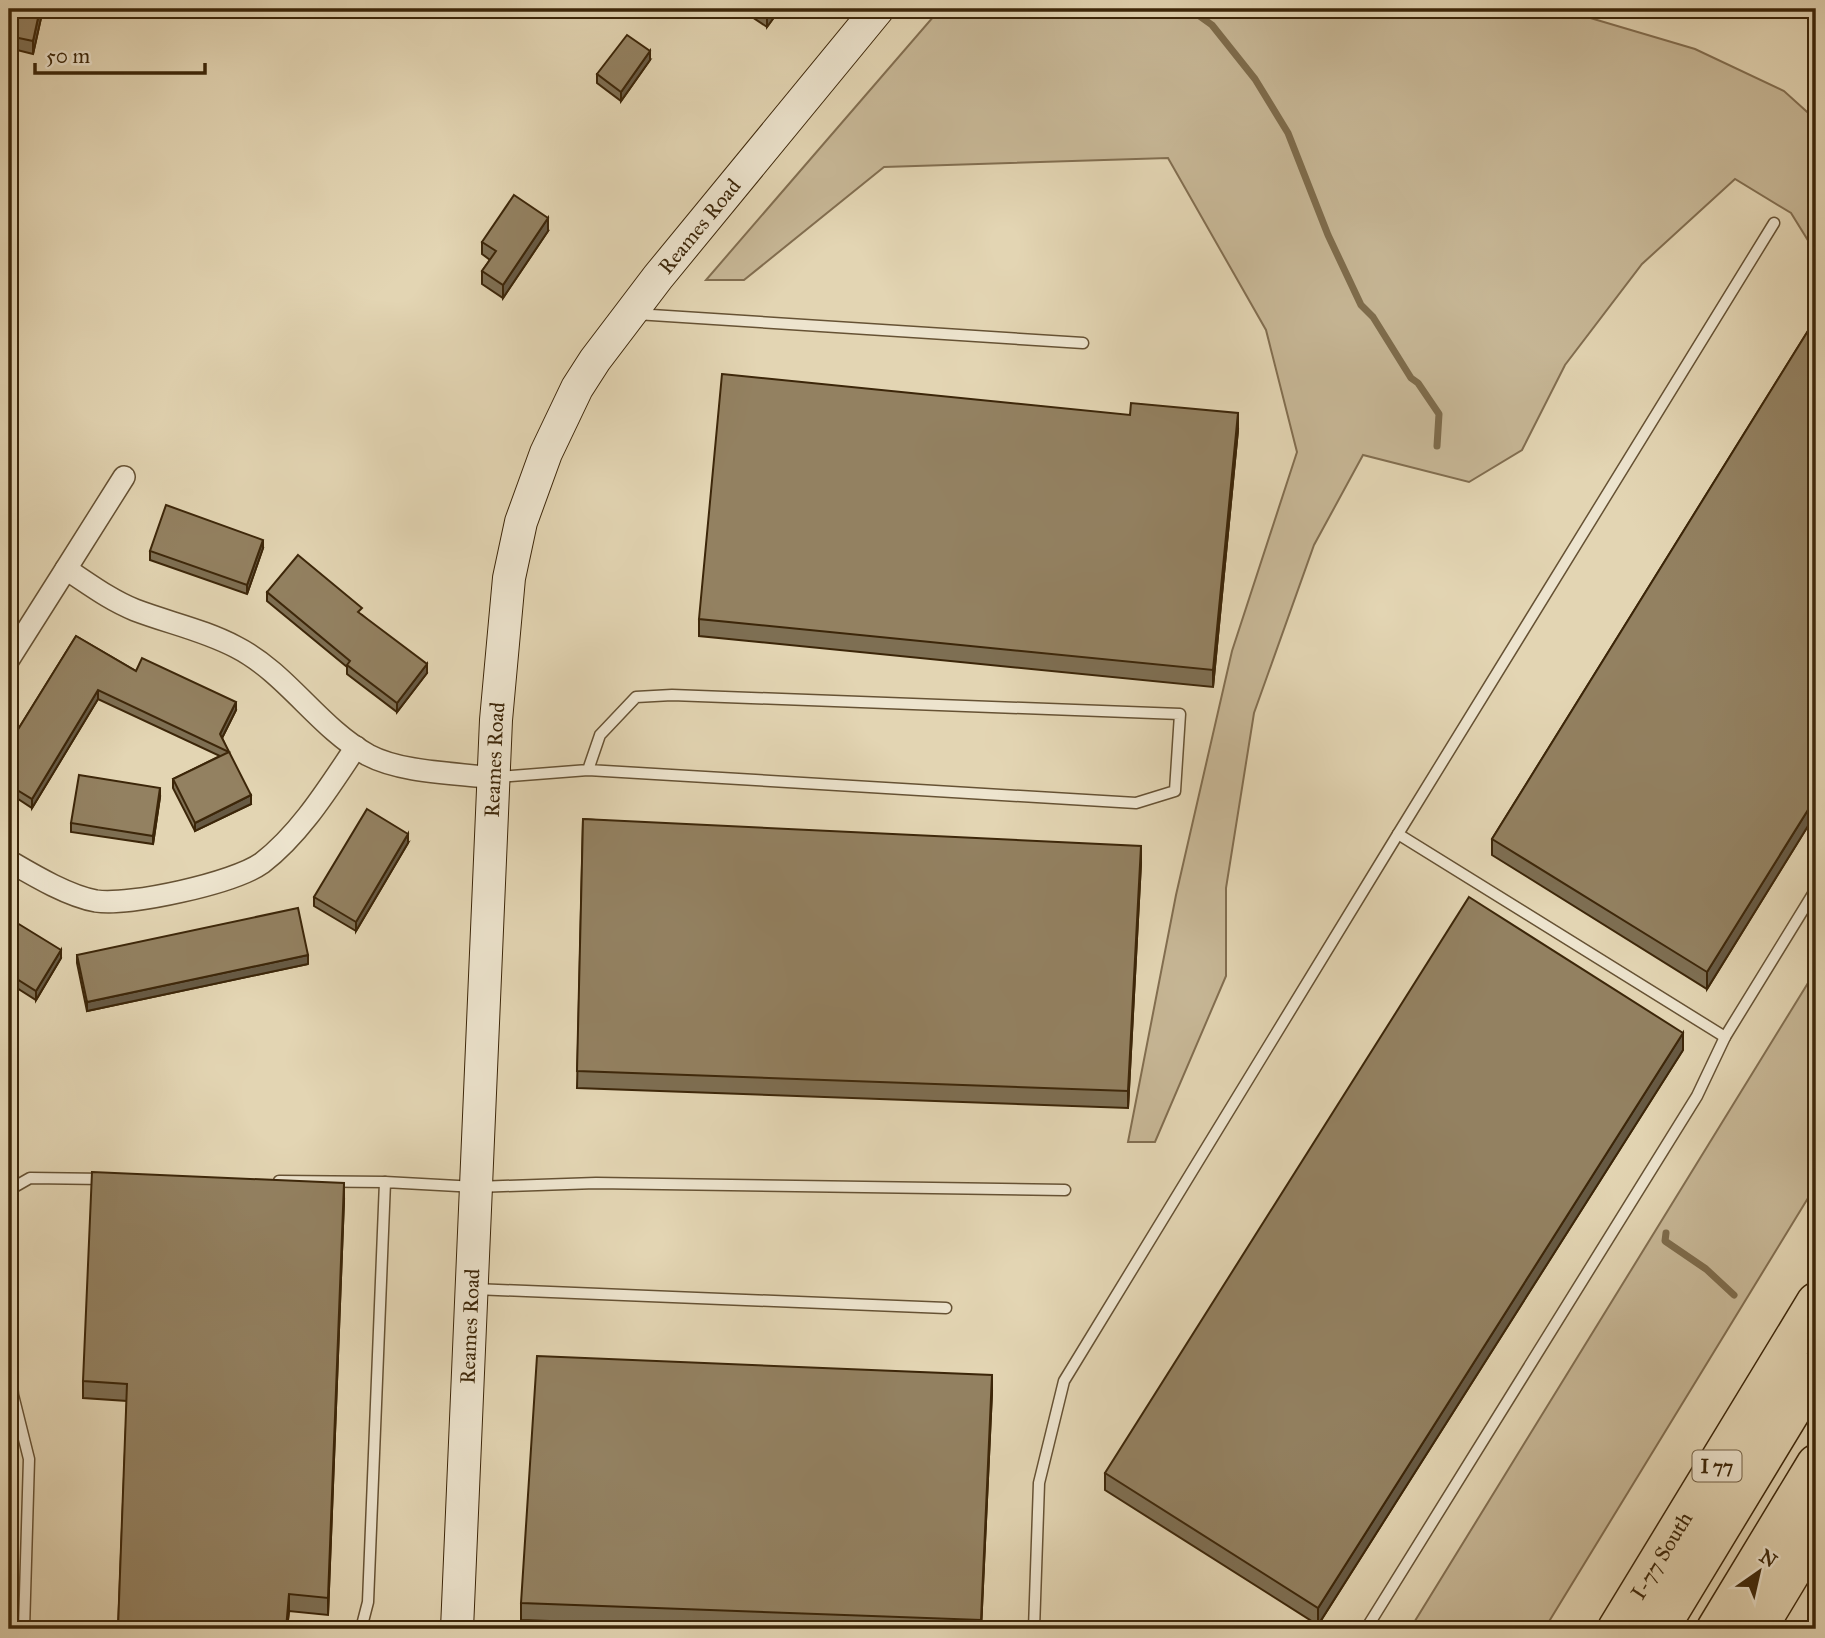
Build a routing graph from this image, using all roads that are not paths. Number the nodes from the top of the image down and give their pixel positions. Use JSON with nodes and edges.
{"nodes":[{"id":1,"x":877,"y":9,"type":"edge"},
{"id":2,"x":1774,"y":223,"type":"dead end"},
{"id":3,"x":630,"y":314,"type":"junction"},
{"id":4,"x":1083,"y":343,"type":"dead end"},
{"id":5,"x":124,"y":477,"type":"dead end"},
{"id":6,"x":66,"y":569,"type":"junction"},
{"id":7,"x":9,"y":659,"type":"edge"},
{"id":8,"x":356,"y":747,"type":"junction"},
{"id":9,"x":588,"y":770,"type":"junction"},
{"id":10,"x":494,"y":778,"type":"junction"},
{"id":11,"x":1398,"y":834,"type":"junction"},
{"id":12,"x":9,"y":861,"type":"edge"},
{"id":13,"x":1816,"y":889,"type":"edge"},
{"id":14,"x":1725,"y":1037,"type":"junction"},
{"id":15,"x":112,"y":1179,"type":"edge"},
{"id":16,"x":262,"y":1181,"type":"edge"},
{"id":17,"x":385,"y":1182,"type":"junction"},
{"id":18,"x":476,"y":1187,"type":"junction"},
{"id":19,"x":1065,"y":1189,"type":"dead end"},
{"id":20,"x":9,"y":1190,"type":"edge"},
{"id":21,"x":472,"y":1289,"type":"junction"},
{"id":22,"x":1816,"y":1302,"type":"edge"},
{"id":23,"x":946,"y":1308,"type":"dead end"},
{"id":24,"x":9,"y":1356,"type":"edge"},
{"id":25,"x":1816,"y":1370,"type":"edge"},
{"id":26,"x":1816,"y":1464,"type":"edge"},
{"id":27,"x":1816,"y":1531,"type":"edge"},
{"id":28,"x":24,"y":1629,"type":"edge"},
{"id":29,"x":361,"y":1629,"type":"edge"},
{"id":30,"x":457,"y":1629,"type":"edge"},
{"id":31,"x":1034,"y":1629,"type":"edge"},
{"id":32,"x":1366,"y":1629,"type":"edge"},
{"id":33,"x":1617,"y":1629,"type":"edge"},
{"id":34,"x":1659,"y":1629,"type":"edge"},
{"id":35,"x":1716,"y":1629,"type":"edge"},
{"id":36,"x":1757,"y":1629,"type":"edge"}],
"edges":[{"from":1,"to":3,"type":"main road","name":"Reames Road"},
{"from":2,"to":11,"type":"lane"},
{"from":3,"to":4,"type":"lane"},
{"from":3,"to":10,"type":"main road","name":"Reames Road"},
{"from":5,"to":6,"type":"street"},
{"from":6,"to":7,"type":"street"},
{"from":6,"to":8,"type":"street"},
{"from":8,"to":10,"type":"street"},
{"from":8,"to":12,"type":"street"},
{"from":9,"to":9,"type":"lane"},
{"from":9,"to":10,"type":"lane"},
{"from":10,"to":18,"type":"main road","name":"Reames Road"},
{"from":11,"to":14,"type":"lane"},
{"from":11,"to":31,"type":"lane"},
{"from":13,"to":14,"type":"lane"},
{"from":14,"to":32,"type":"lane"},
{"from":15,"to":20,"type":"lane"},
{"from":16,"to":17,"type":"lane"},
{"from":17,"to":18,"type":"lane"},
{"from":17,"to":29,"type":"lane"},
{"from":18,"to":19,"type":"lane"},
{"from":18,"to":21,"type":"main road","name":"Reames Road"},
{"from":21,"to":23,"type":"lane"},
{"from":21,"to":30,"type":"main road","name":"Reames Road"},
{"from":22,"to":33,"type":"highway","name":"I-77 South","number":"I 77"},
{"from":24,"to":28,"type":"lane"},
{"from":25,"to":34,"type":"highway","number":"I 77"},
{"from":26,"to":35,"type":"highway"},
{"from":27,"to":36,"type":"highway"}]}
